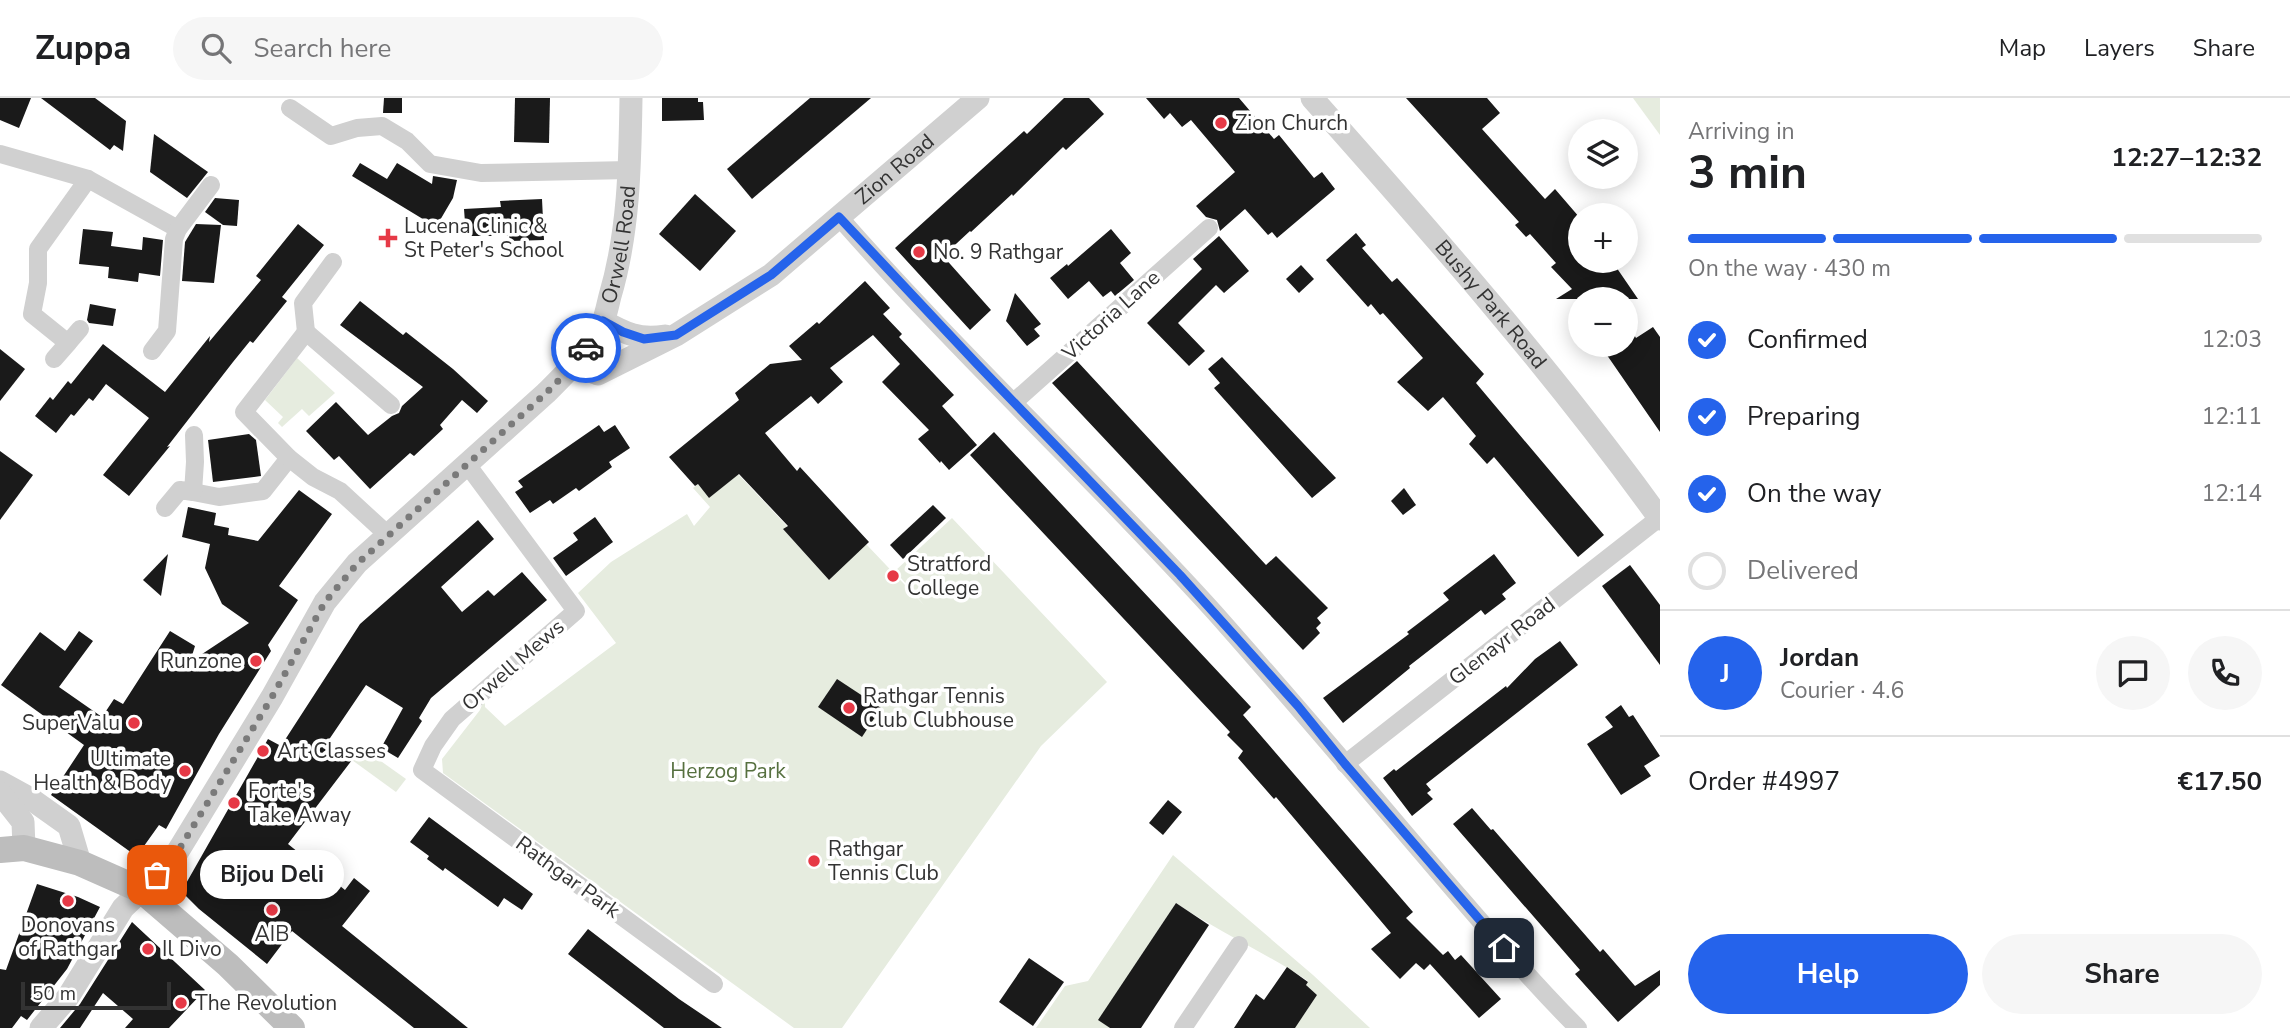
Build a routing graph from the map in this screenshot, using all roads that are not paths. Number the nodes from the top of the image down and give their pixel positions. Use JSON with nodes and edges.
{"nodes":[{"id":1,"x":631,"y":98,"type":"edge"},
{"id":2,"x":978,"y":98,"type":"edge"},
{"id":3,"x":1312,"y":98,"type":"edge"},
{"id":4,"x":290,"y":108,"type":"dead end"},
{"id":5,"x":0,"y":154,"type":"edge"},
{"id":6,"x":630,"y":170,"type":"junction"},
{"id":7,"x":88,"y":179,"type":"junction"},
{"id":8,"x":211,"y":185,"type":"dead end"},
{"id":9,"x":839,"y":217,"type":"junction"},
{"id":10,"x":1209,"y":228,"type":"dead end"},
{"id":11,"x":178,"y":229,"type":"junction"},
{"id":12,"x":333,"y":262,"type":"dead end"},
{"id":13,"x":603,"y":321,"type":"junction"},
{"id":14,"x":80,"y":329,"type":"dead end"},
{"id":15,"x":306,"y":332,"type":"junction"},
{"id":16,"x":676,"y":335,"type":"junction"},
{"id":17,"x":68,"y":343,"type":"junction"},
{"id":18,"x":152,"y":351,"type":"dead end"},
{"id":19,"x":54,"y":359,"type":"dead end"},
{"id":20,"x":574,"y":365,"type":"junction"},
{"id":21,"x":1014,"y":402,"type":"junction"},
{"id":22,"x":391,"y":405,"type":"dead end"},
{"id":23,"x":194,"y":435,"type":"dead end"},
{"id":24,"x":289,"y":458,"type":"junction"},
{"id":25,"x":466,"y":463,"type":"junction"},
{"id":26,"x":192,"y":492,"type":"junction"},
{"id":27,"x":165,"y":508,"type":"dead end"},
{"id":28,"x":1660,"y":518,"type":"edge"},
{"id":29,"x":388,"y":535,"type":"junction"},
{"id":30,"x":1345,"y":764,"type":"junction"},
{"id":31,"x":422,"y":770,"type":"joint"},
{"id":32,"x":0,"y":782,"type":"edge"},
{"id":33,"x":0,"y":793,"type":"edge"},
{"id":34,"x":12,"y":849,"type":"edge"},
{"id":35,"x":80,"y":863,"type":"junction"},
{"id":36,"x":141,"y":890,"type":"junction"},
{"id":37,"x":1240,"y":945,"type":"dead end"},
{"id":38,"x":714,"y":984,"type":"dead end"},
{"id":39,"x":41,"y":1028,"type":"edge"},
{"id":40,"x":292,"y":1028,"type":"edge"},
{"id":41,"x":1183,"y":1028,"type":"edge"},
{"id":42,"x":1578,"y":1028,"type":"edge"}],
"edges":[{"from":1,"to":6,"type":"street","name":"Orwell Road"},
{"from":2,"to":9,"type":"street","name":"Zion Road"},
{"from":3,"to":28,"type":"street","name":"Bushy Park Road"},
{"from":4,"to":6,"type":"street"},
{"from":5,"to":7,"type":"street"},
{"from":6,"to":13,"type":"street","name":"Orwell Road"},
{"from":7,"to":11,"type":"street"},
{"from":7,"to":17,"type":"street"},
{"from":8,"to":11,"type":"street"},
{"from":9,"to":16,"type":"street","name":"Zion Road"},
{"from":9,"to":21,"type":"street"},
{"from":10,"to":21,"type":"street","name":"Victoria Lane"},
{"from":11,"to":18,"type":"street"},
{"from":12,"to":15,"type":"street"},
{"from":13,"to":16,"type":"street","name":"Zion Road"},
{"from":13,"to":20,"type":"street","name":"Orwell Road"},
{"from":14,"to":17,"type":"street"},
{"from":15,"to":22,"type":"street"},
{"from":15,"to":24,"type":"street"},
{"from":16,"to":20,"type":"street","name":"Zion Road"},
{"from":17,"to":19,"type":"street"},
{"from":20,"to":25,"type":"street","name":"Orwell Road"},
{"from":21,"to":30,"type":"street"},
{"from":23,"to":26,"type":"street"},
{"from":24,"to":26,"type":"street"},
{"from":24,"to":29,"type":"street"},
{"from":25,"to":29,"type":"street","name":"Orwell Road"},
{"from":25,"to":31,"type":"street","name":"Orwell Mews"},
{"from":26,"to":27,"type":"street"},
{"from":28,"to":30,"type":"street","name":"Glenayr Road"},
{"from":29,"to":36,"type":"street","name":"Orwell Road"},
{"from":30,"to":42,"type":"street"},
{"from":31,"to":38,"type":"street","name":"Rathgar Park"},
{"from":32,"to":35,"type":"street"},
{"from":33,"to":34,"type":"street"},
{"from":34,"to":35,"type":"main road"},
{"from":35,"to":36,"type":"main road"},
{"from":36,"to":39,"type":"street","name":"Orwell Road"},
{"from":36,"to":40,"type":"main road"},
{"from":37,"to":41,"type":"street"}]}
